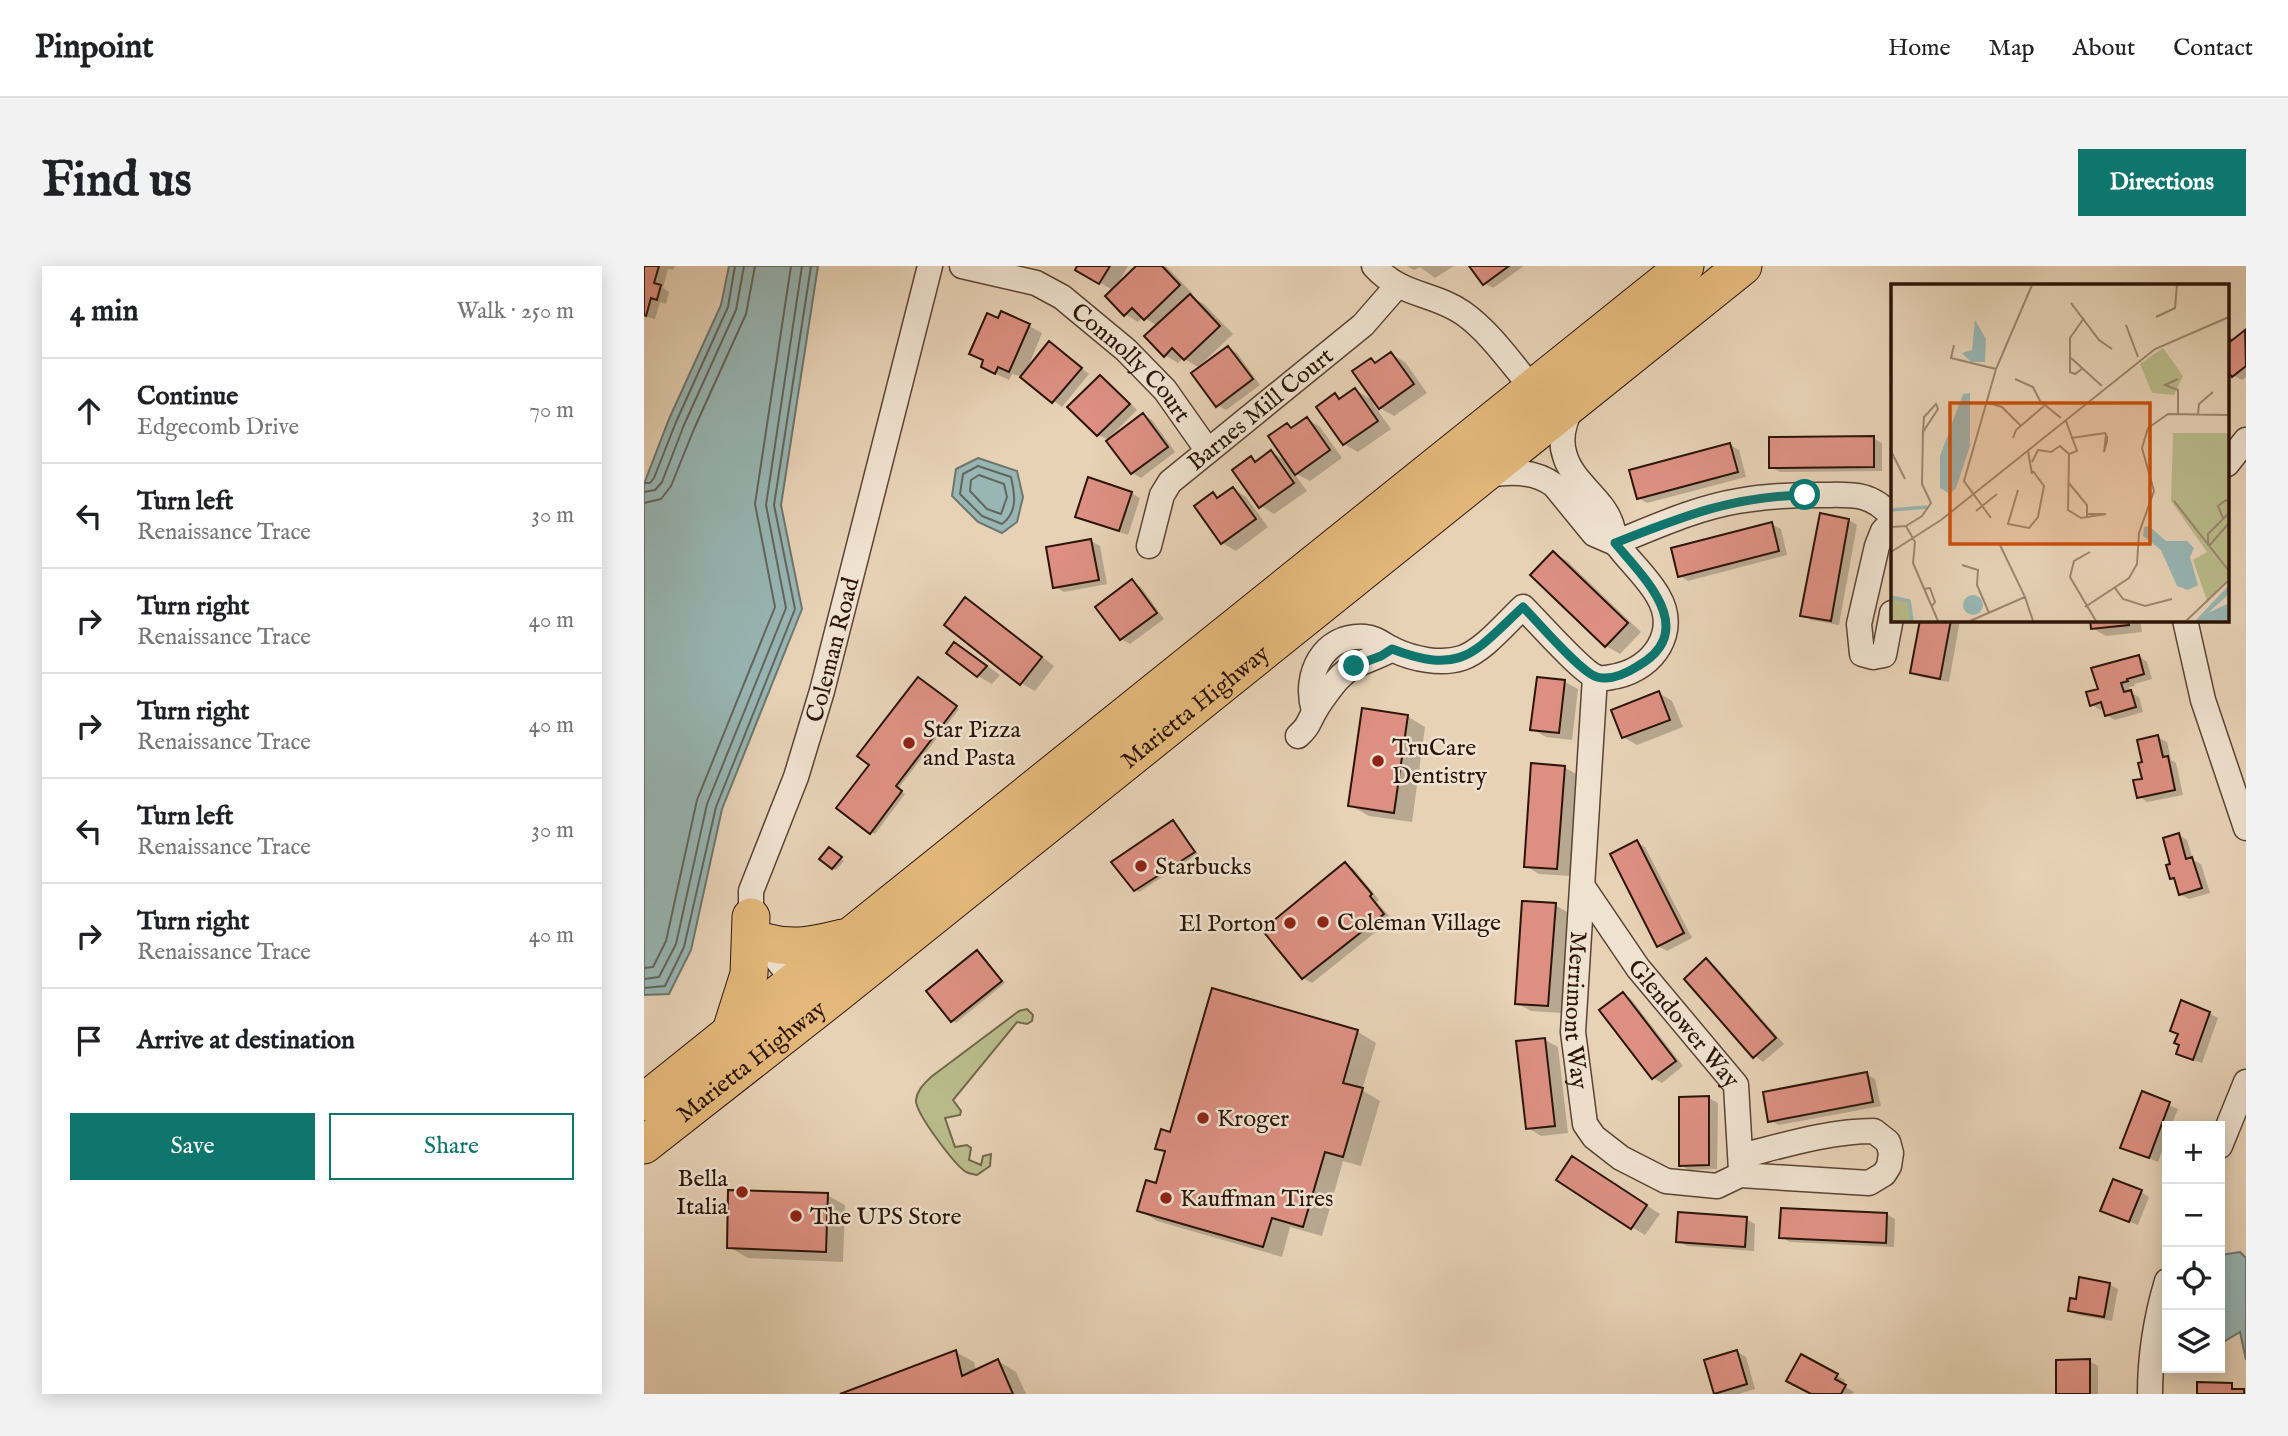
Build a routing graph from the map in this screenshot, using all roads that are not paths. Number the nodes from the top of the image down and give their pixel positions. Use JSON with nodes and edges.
{"nodes":[{"id":1,"x":930,"y":266,"type":"edge"},
{"id":2,"x":962,"y":266,"type":"edge"},
{"id":3,"x":1374,"y":266,"type":"edge"},
{"id":4,"x":1685,"y":266,"type":"edge"},
{"id":5,"x":1743,"y":266,"type":"edge"},
{"id":6,"x":1397,"y":286,"type":"junction"},
{"id":7,"x":1532,"y":388,"type":"junction"},
{"id":8,"x":1575,"y":402,"type":"junction"},
{"id":9,"x":2246,"y":440,"type":"edge"},
{"id":10,"x":1208,"y":451,"type":"junction"},
{"id":11,"x":2228,"y":463,"type":"edge"},
{"id":12,"x":1482,"y":476,"type":"junction"},
{"id":13,"x":1891,"y":517,"type":"edge"},
{"id":14,"x":1891,"y":520,"type":"edge"},
{"id":15,"x":1615,"y":543,"type":"junction"},
{"id":16,"x":1149,"y":545,"type":"dead end"},
{"id":17,"x":1891,"y":618,"type":"edge"},
{"id":18,"x":2185,"y":621,"type":"edge"},
{"id":19,"x":1595,"y":677,"type":"junction"},
{"id":20,"x":1298,"y":736,"type":"dead end"},
{"id":21,"x":2246,"y":828,"type":"edge"},
{"id":22,"x":1583,"y":887,"type":"junction"},
{"id":23,"x":758,"y":930,"type":"junction"},
{"id":24,"x":847,"y":937,"type":"junction"},
{"id":25,"x":793,"y":981,"type":"junction"},
{"id":26,"x":818,"y":1009,"type":"junction"},
{"id":27,"x":731,"y":1031,"type":"junction"},
{"id":28,"x":2246,"y":1082,"type":"edge"},
{"id":29,"x":644,"y":1102,"type":"edge"},
{"id":30,"x":2225,"y":1134,"type":"edge"},
{"id":31,"x":644,"y":1145,"type":"edge"},
{"id":32,"x":1741,"y":1166,"type":"junction"},
{"id":33,"x":2162,"y":1297,"type":"edge"},
{"id":34,"x":2150,"y":1394,"type":"edge"}],
"edges":[{"from":1,"to":23,"type":"street","name":"Coleman Road"},
{"from":2,"to":10,"type":"street","name":"Connolly Court"},
{"from":3,"to":6,"type":"street"},
{"from":4,"to":7,"type":"highway","name":"Marietta Highway"},
{"from":5,"to":8,"type":"highway","name":"Marietta Highway"},
{"from":6,"to":7,"type":"street"},
{"from":6,"to":10,"type":"street","name":"Barnes Mill Court"},
{"from":7,"to":24,"type":"highway","name":"Marietta Highway"},
{"from":8,"to":12,"type":"highway","name":"Marietta Highway"},
{"from":8,"to":15,"type":"street"},
{"from":9,"to":11,"type":"street"},
{"from":10,"to":16,"type":"street","name":"Barnes Mill Court"},
{"from":12,"to":15,"type":"street"},
{"from":12,"to":26,"type":"highway","name":"Marietta Highway"},
{"from":13,"to":15,"type":"street"},
{"from":14,"to":17,"type":"street"},
{"from":15,"to":19,"type":"street"},
{"from":18,"to":21,"type":"street"},
{"from":19,"to":20,"type":"street"},
{"from":19,"to":22,"type":"street","name":"Merrimont Way"},
{"from":22,"to":32,"type":"street","name":"Glendower Way"},
{"from":22,"to":32,"type":"street","name":"Merrimont Way"},
{"from":23,"to":24,"type":"highway"},
{"from":23,"to":25,"type":"street"},
{"from":23,"to":27,"type":"highway"},
{"from":24,"to":25,"type":"highway","name":"Marietta Highway"},
{"from":25,"to":26,"type":"street"},
{"from":25,"to":27,"type":"highway","name":"Marietta Highway"},
{"from":26,"to":31,"type":"highway","name":"Marietta Highway"},
{"from":27,"to":29,"type":"highway","name":"Marietta Highway"},
{"from":28,"to":30,"type":"street"},
{"from":32,"to":32,"type":"street","name":"Merrimont Way"},
{"from":33,"to":34,"type":"street"}]}
